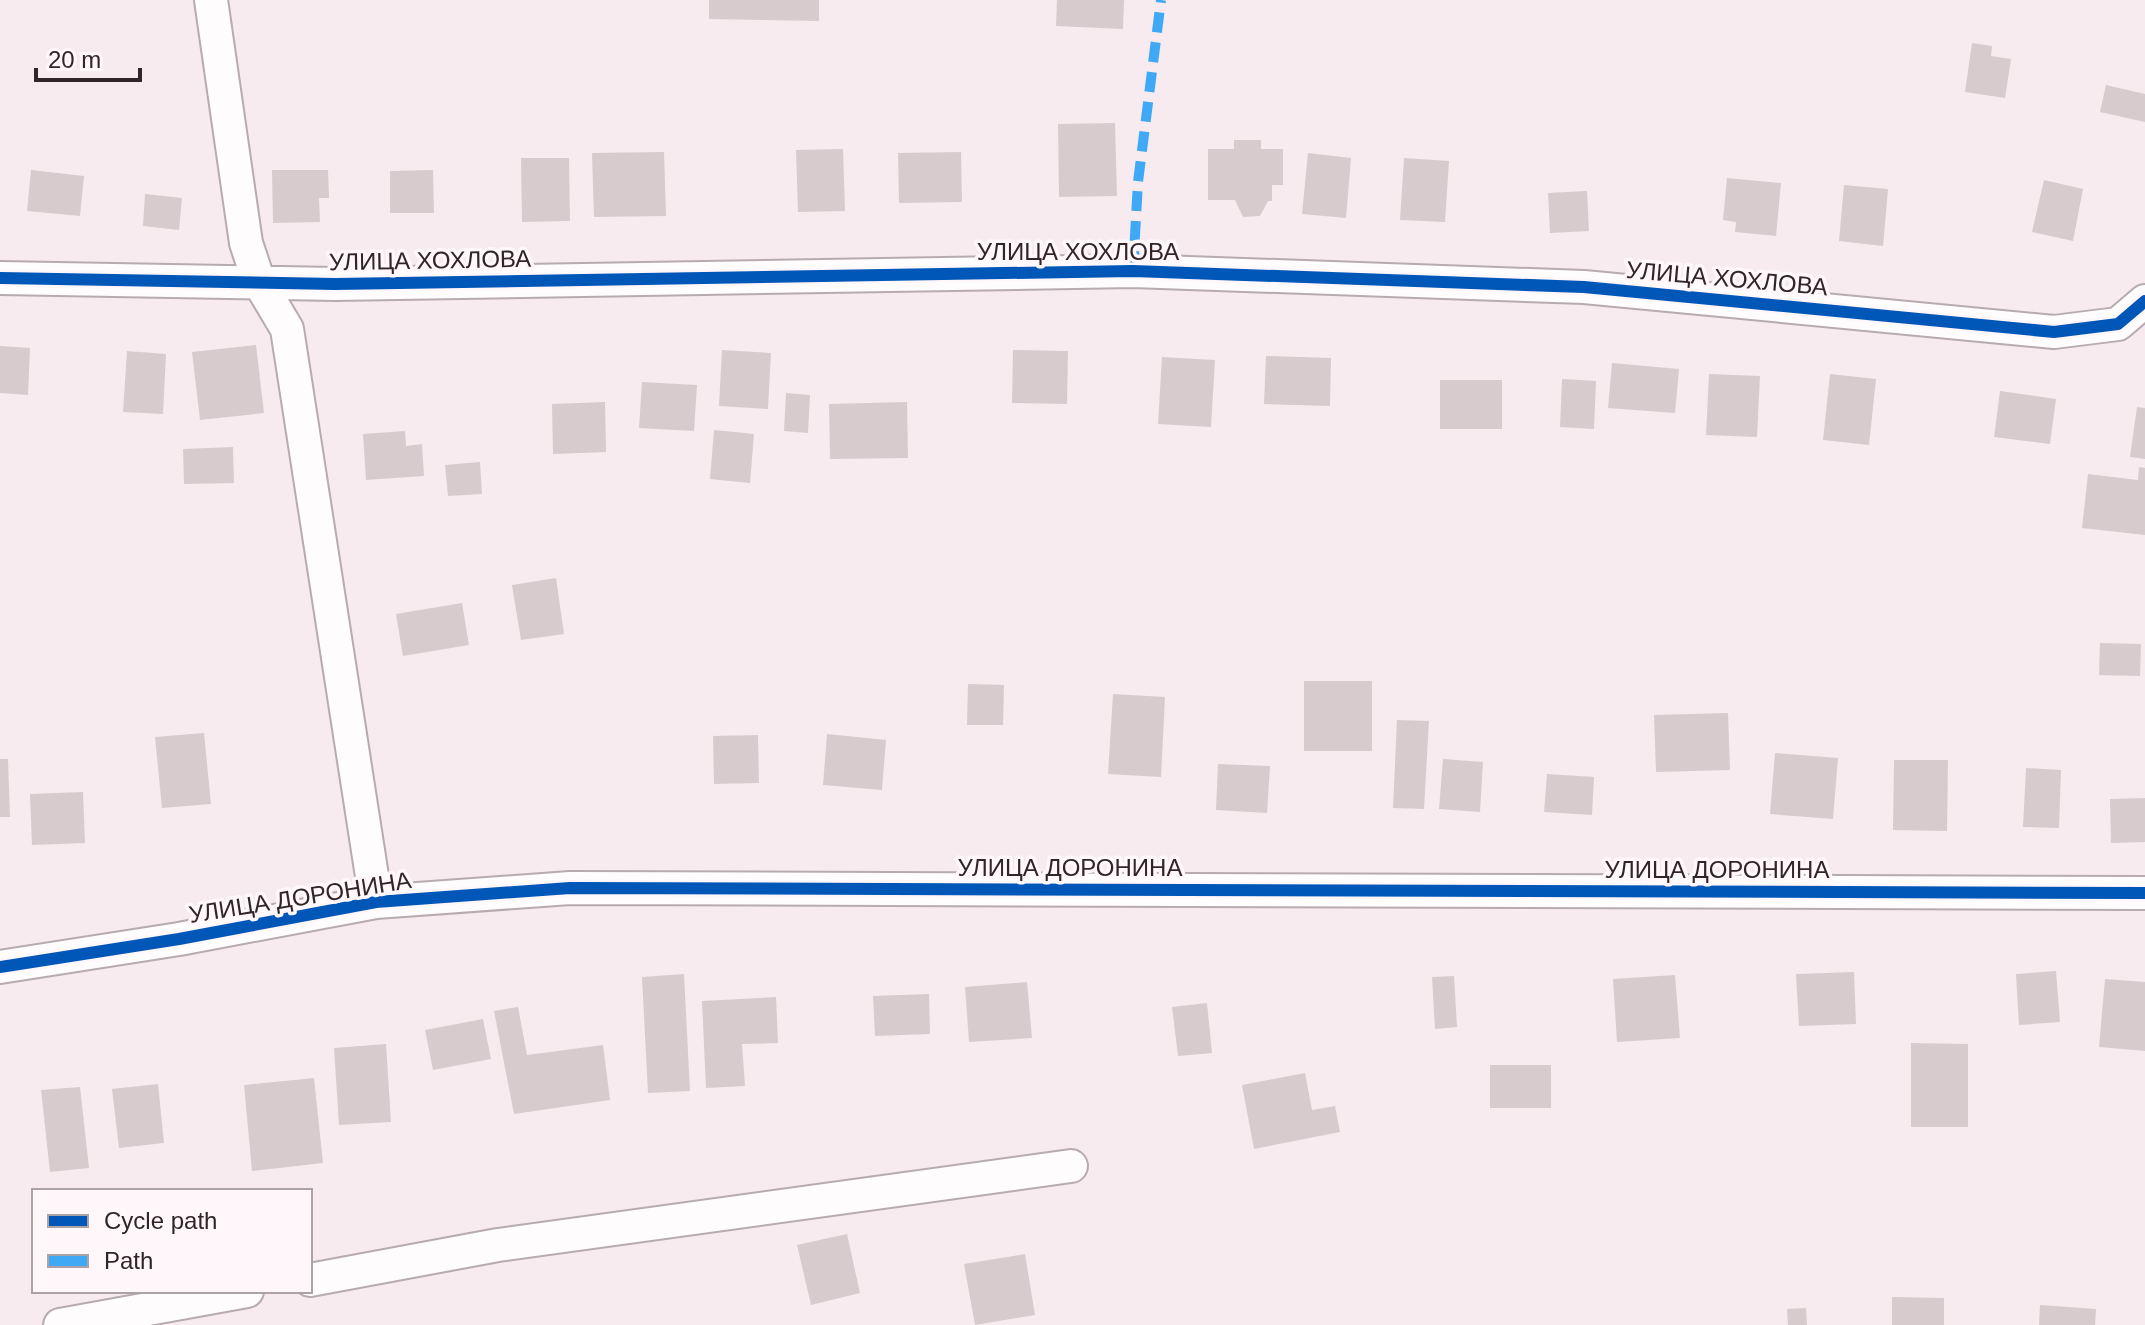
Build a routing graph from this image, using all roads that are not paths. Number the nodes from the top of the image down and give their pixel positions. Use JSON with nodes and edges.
{"nodes":[{"id":1,"x":211,"y":0,"type":"edge"},
{"id":2,"x":0,"y":278,"type":"edge"},
{"id":3,"x":259,"y":282,"type":"junction"},
{"id":4,"x":2145,"y":301,"type":"edge"},
{"id":5,"x":2145,"y":893,"type":"edge"},
{"id":6,"x":376,"y":902,"type":"junction"},
{"id":7,"x":0,"y":967,"type":"edge"},
{"id":8,"x":1071,"y":1166,"type":"dead end"},
{"id":9,"x":312,"y":1280,"type":"edge"},
{"id":10,"x":236,"y":1293,"type":"edge"},
{"id":11,"x":60,"y":1325,"type":"edge"}],
"edges":[{"from":1,"to":3,"type":"street"},
{"from":2,"to":3,"type":"street","name":"УЛИЦА ХОХЛОВА"},
{"from":3,"to":4,"type":"street","name":"УЛИЦА ХОХЛОВА"},
{"from":3,"to":6,"type":"street"},
{"from":5,"to":6,"type":"street","name":"УЛИЦА ДОРОНИНА"},
{"from":6,"to":7,"type":"street","name":"УЛИЦА ДОРОНИНА"},
{"from":8,"to":9,"type":"street"},
{"from":10,"to":11,"type":"street"}]}
